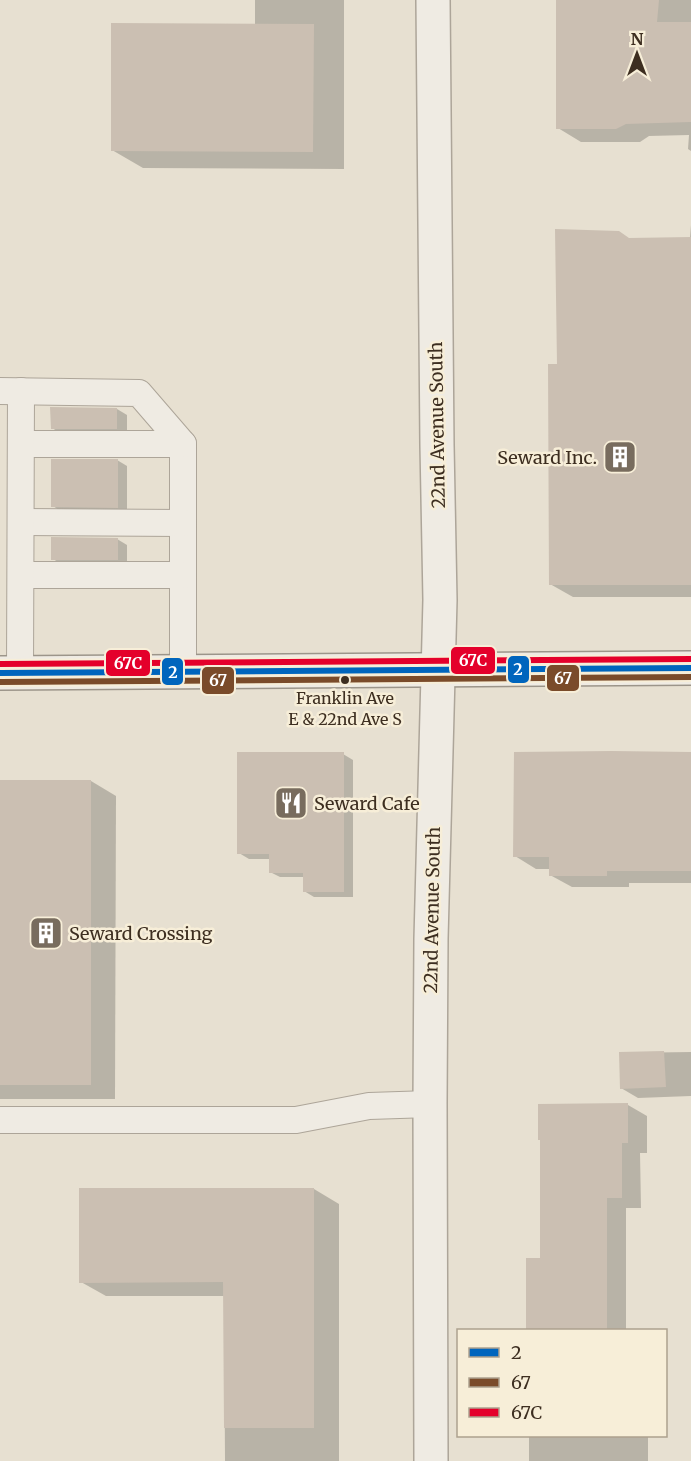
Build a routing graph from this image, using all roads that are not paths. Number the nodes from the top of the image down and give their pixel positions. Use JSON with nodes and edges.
{"nodes":[{"id":1,"x":433,"y":0,"type":"edge"},
{"id":2,"x":10,"y":391,"type":"edge"},
{"id":3,"x":21,"y":444,"type":"junction"},
{"id":4,"x":183,"y":444,"type":"junction"},
{"id":5,"x":21,"y":522,"type":"junction"},
{"id":6,"x":183,"y":523,"type":"junction"},
{"id":7,"x":21,"y":575,"type":"junction"},
{"id":8,"x":183,"y":575,"type":"junction"},
{"id":9,"x":691,"y":668,"type":"edge"},
{"id":10,"x":437,"y":670,"type":"junction"},
{"id":11,"x":183,"y":672,"type":"junction"},
{"id":12,"x":10,"y":673,"type":"edge"},
{"id":13,"x":430,"y":1104,"type":"junction"},
{"id":14,"x":0,"y":1120,"type":"edge"},
{"id":15,"x":431,"y":1461,"type":"edge"}],
"edges":[{"from":1,"to":10,"type":"street","name":"22nd Avenue South"},
{"from":2,"to":3,"type":"lane"},
{"from":2,"to":4,"type":"lane"},
{"from":3,"to":4,"type":"lane"},
{"from":3,"to":5,"type":"lane"},
{"from":4,"to":6,"type":"lane"},
{"from":5,"to":6,"type":"lane"},
{"from":5,"to":7,"type":"lane"},
{"from":6,"to":8,"type":"lane"},
{"from":7,"to":8,"type":"lane"},
{"from":7,"to":12,"type":"lane"},
{"from":8,"to":11,"type":"lane"},
{"from":9,"to":10,"type":"street"},
{"from":10,"to":11,"type":"street"},
{"from":10,"to":13,"type":"street","name":"22nd Avenue South"},
{"from":11,"to":12,"type":"street"},
{"from":13,"to":14,"type":"lane"},
{"from":13,"to":15,"type":"street","name":"22nd Avenue South"}]}
